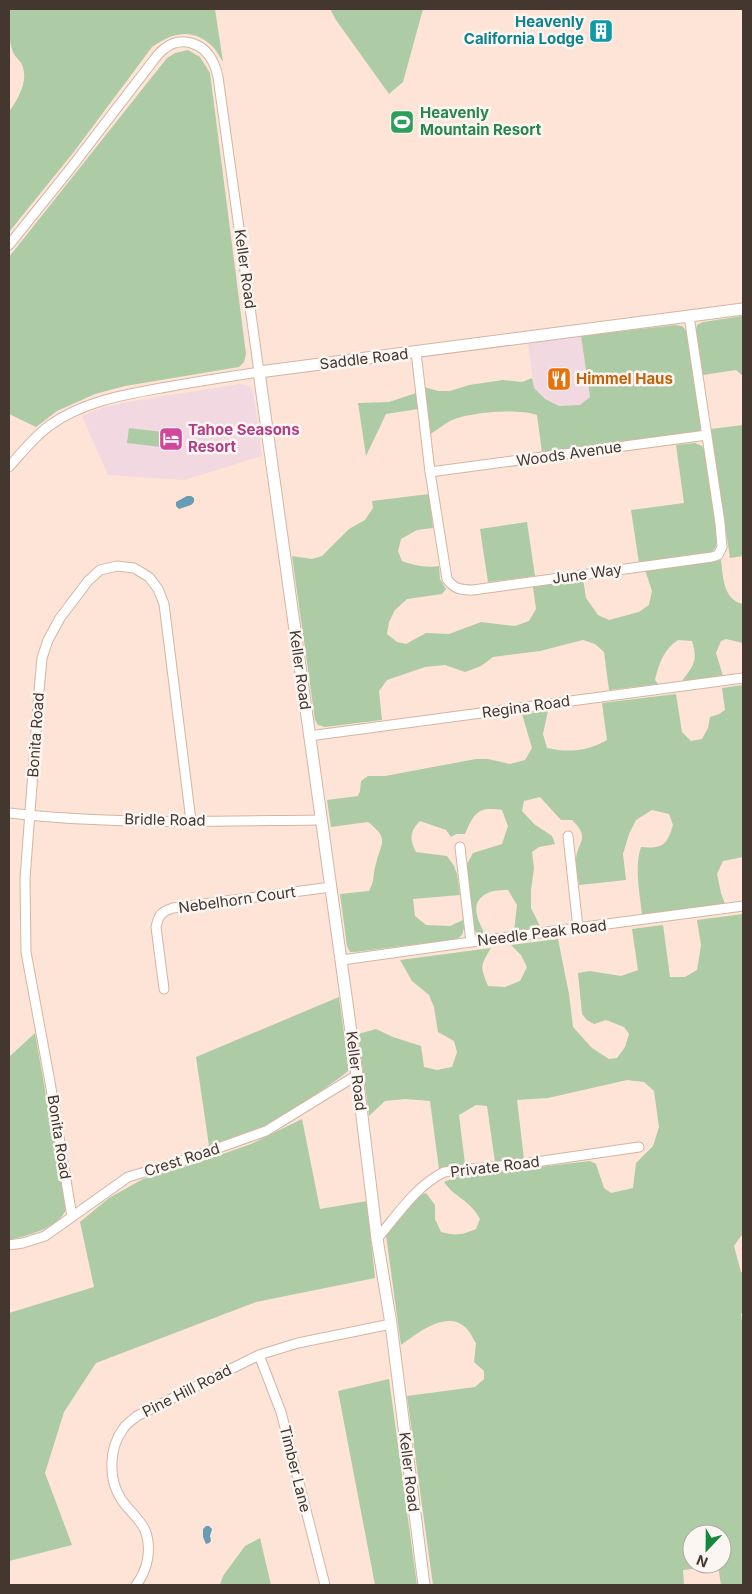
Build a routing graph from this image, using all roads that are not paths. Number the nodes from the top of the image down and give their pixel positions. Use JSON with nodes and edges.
{"nodes":[{"id":1,"x":9,"y":245,"type":"edge"},
{"id":2,"x":743,"y":309,"type":"edge"},
{"id":3,"x":689,"y":316,"type":"junction"},
{"id":4,"x":416,"y":352,"type":"junction"},
{"id":5,"x":259,"y":372,"type":"junction"},
{"id":6,"x":707,"y":435,"type":"junction"},
{"id":7,"x":9,"y":467,"type":"edge"},
{"id":8,"x":430,"y":472,"type":"junction"},
{"id":9,"x":743,"y":678,"type":"edge"},
{"id":10,"x":309,"y":736,"type":"junction"},
{"id":11,"x":9,"y":813,"type":"edge"},
{"id":12,"x":30,"y":816,"type":"junction"},
{"id":13,"x":321,"y":820,"type":"junction"},
{"id":14,"x":191,"y":821,"type":"junction"},
{"id":15,"x":568,"y":836,"type":"dead end"},
{"id":16,"x":460,"y":847,"type":"dead end"},
{"id":17,"x":331,"y":887,"type":"junction"},
{"id":18,"x":743,"y":906,"type":"edge"},
{"id":19,"x":578,"y":928,"type":"junction"},
{"id":20,"x":471,"y":942,"type":"junction"},
{"id":21,"x":342,"y":960,"type":"junction"},
{"id":22,"x":164,"y":989,"type":"dead end"},
{"id":23,"x":357,"y":1075,"type":"junction"},
{"id":24,"x":639,"y":1147,"type":"dead end"},
{"id":25,"x":72,"y":1217,"type":"junction"},
{"id":26,"x":377,"y":1239,"type":"junction"},
{"id":27,"x":9,"y":1245,"type":"edge"},
{"id":28,"x":391,"y":1324,"type":"junction"},
{"id":29,"x":259,"y":1355,"type":"junction"},
{"id":30,"x":136,"y":1585,"type":"edge"},
{"id":31,"x":325,"y":1585,"type":"edge"},
{"id":32,"x":424,"y":1585,"type":"edge"}],
"edges":[{"from":1,"to":5,"type":"street","name":"Keller Road"},
{"from":2,"to":3,"type":"street","name":"Saddle Road"},
{"from":3,"to":4,"type":"street","name":"Saddle Road"},
{"from":3,"to":6,"type":"street","name":"June Way"},
{"from":4,"to":5,"type":"street","name":"Saddle Road"},
{"from":4,"to":8,"type":"street","name":"June Way"},
{"from":5,"to":7,"type":"street","name":"Saddle Road"},
{"from":5,"to":10,"type":"street","name":"Keller Road"},
{"from":6,"to":8,"type":"street","name":"Woods Avenue"},
{"from":6,"to":8,"type":"street","name":"June Way"},
{"from":9,"to":10,"type":"street","name":"Regina Road"},
{"from":10,"to":13,"type":"street","name":"Keller Road"},
{"from":11,"to":12,"type":"street","name":"Bridle Road"},
{"from":12,"to":14,"type":"street","name":"Bridle Road"},
{"from":12,"to":14,"type":"street","name":"Bonita Road"},
{"from":12,"to":25,"type":"street","name":"Bonita Road"},
{"from":13,"to":14,"type":"street","name":"Bridle Road"},
{"from":13,"to":17,"type":"street","name":"Keller Road"},
{"from":15,"to":19,"type":"street"},
{"from":16,"to":20,"type":"street"},
{"from":17,"to":21,"type":"street","name":"Keller Road"},
{"from":17,"to":22,"type":"street","name":"Nebelhorn Court"},
{"from":18,"to":19,"type":"street","name":"Needle Peak Road"},
{"from":19,"to":20,"type":"street","name":"Needle Peak Road"},
{"from":20,"to":21,"type":"street","name":"Needle Peak Road"},
{"from":21,"to":23,"type":"street","name":"Keller Road"},
{"from":23,"to":25,"type":"street","name":"Crest Road"},
{"from":23,"to":26,"type":"street","name":"Keller Road"},
{"from":24,"to":26,"type":"street","name":"Private Road"},
{"from":25,"to":27,"type":"street","name":"Crest Road"},
{"from":26,"to":28,"type":"street","name":"Keller Road"},
{"from":28,"to":29,"type":"street","name":"Pine Hill Road"},
{"from":28,"to":32,"type":"street","name":"Keller Road"},
{"from":29,"to":30,"type":"street","name":"Pine Hill Road"},
{"from":29,"to":31,"type":"street","name":"Timber Lane"}]}
